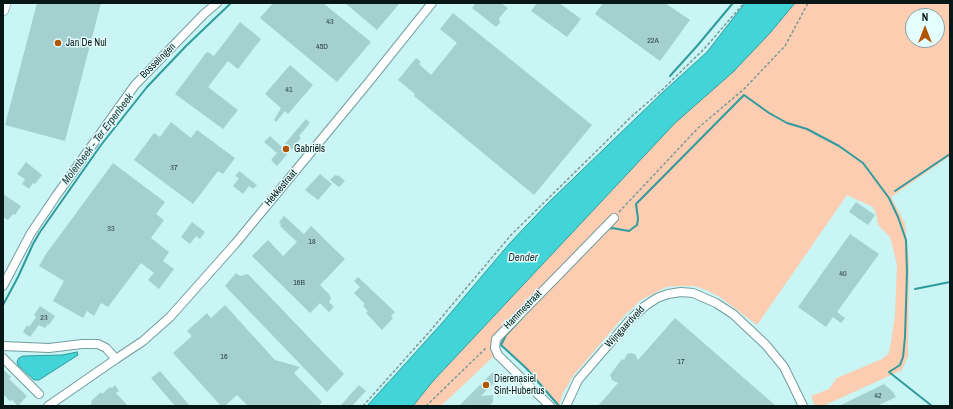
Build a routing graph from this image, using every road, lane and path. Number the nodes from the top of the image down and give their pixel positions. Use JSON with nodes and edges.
{"nodes":[{"id":1,"x":5,"y":3,"type":"edge"},
{"id":2,"x":217,"y":3,"type":"edge"},
{"id":3,"x":432,"y":3,"type":"edge"},
{"id":4,"x":744,"y":3,"type":"edge"},
{"id":5,"x":808,"y":3,"type":"edge"},
{"id":6,"x":3,"y":10,"type":"edge"},
{"id":7,"x":614,"y":218,"type":"joint"},
{"id":8,"x":3,"y":286,"type":"edge"},
{"id":9,"x":496,"y":339,"type":"junction"},
{"id":10,"x":3,"y":346,"type":"edge"},
{"id":11,"x":3,"y":358,"type":"edge"},
{"id":12,"x":116,"y":359,"type":"junction"},
{"id":13,"x":39,"y":394,"type":"dead end"},
{"id":14,"x":48,"y":406,"type":"edge"},
{"id":15,"x":363,"y":406,"type":"edge"},
{"id":16,"x":426,"y":406,"type":"edge"},
{"id":17,"x":550,"y":406,"type":"edge"},
{"id":18,"x":566,"y":406,"type":"edge"},
{"id":19,"x":803,"y":406,"type":"edge"}],
"edges":[{"from":1,"to":6,"type":"main road"},
{"from":2,"to":8,"type":"street","name":"Bosselingen"},
{"from":3,"to":12,"type":"street","name":"Hekkestraat"},
{"from":4,"to":15,"type":"path"},
{"from":5,"to":7,"type":"path"},
{"from":7,"to":9,"type":"street","name":"Hammestraat"},
{"from":9,"to":16,"type":"path"},
{"from":9,"to":17,"type":"street","name":"Hammestraat"},
{"from":10,"to":12,"type":"street"},
{"from":11,"to":13,"type":"street"},
{"from":12,"to":14,"type":"street","name":"Hekkestraat"},
{"from":18,"to":19,"type":"street","name":"Wijngaardveld"}]}
